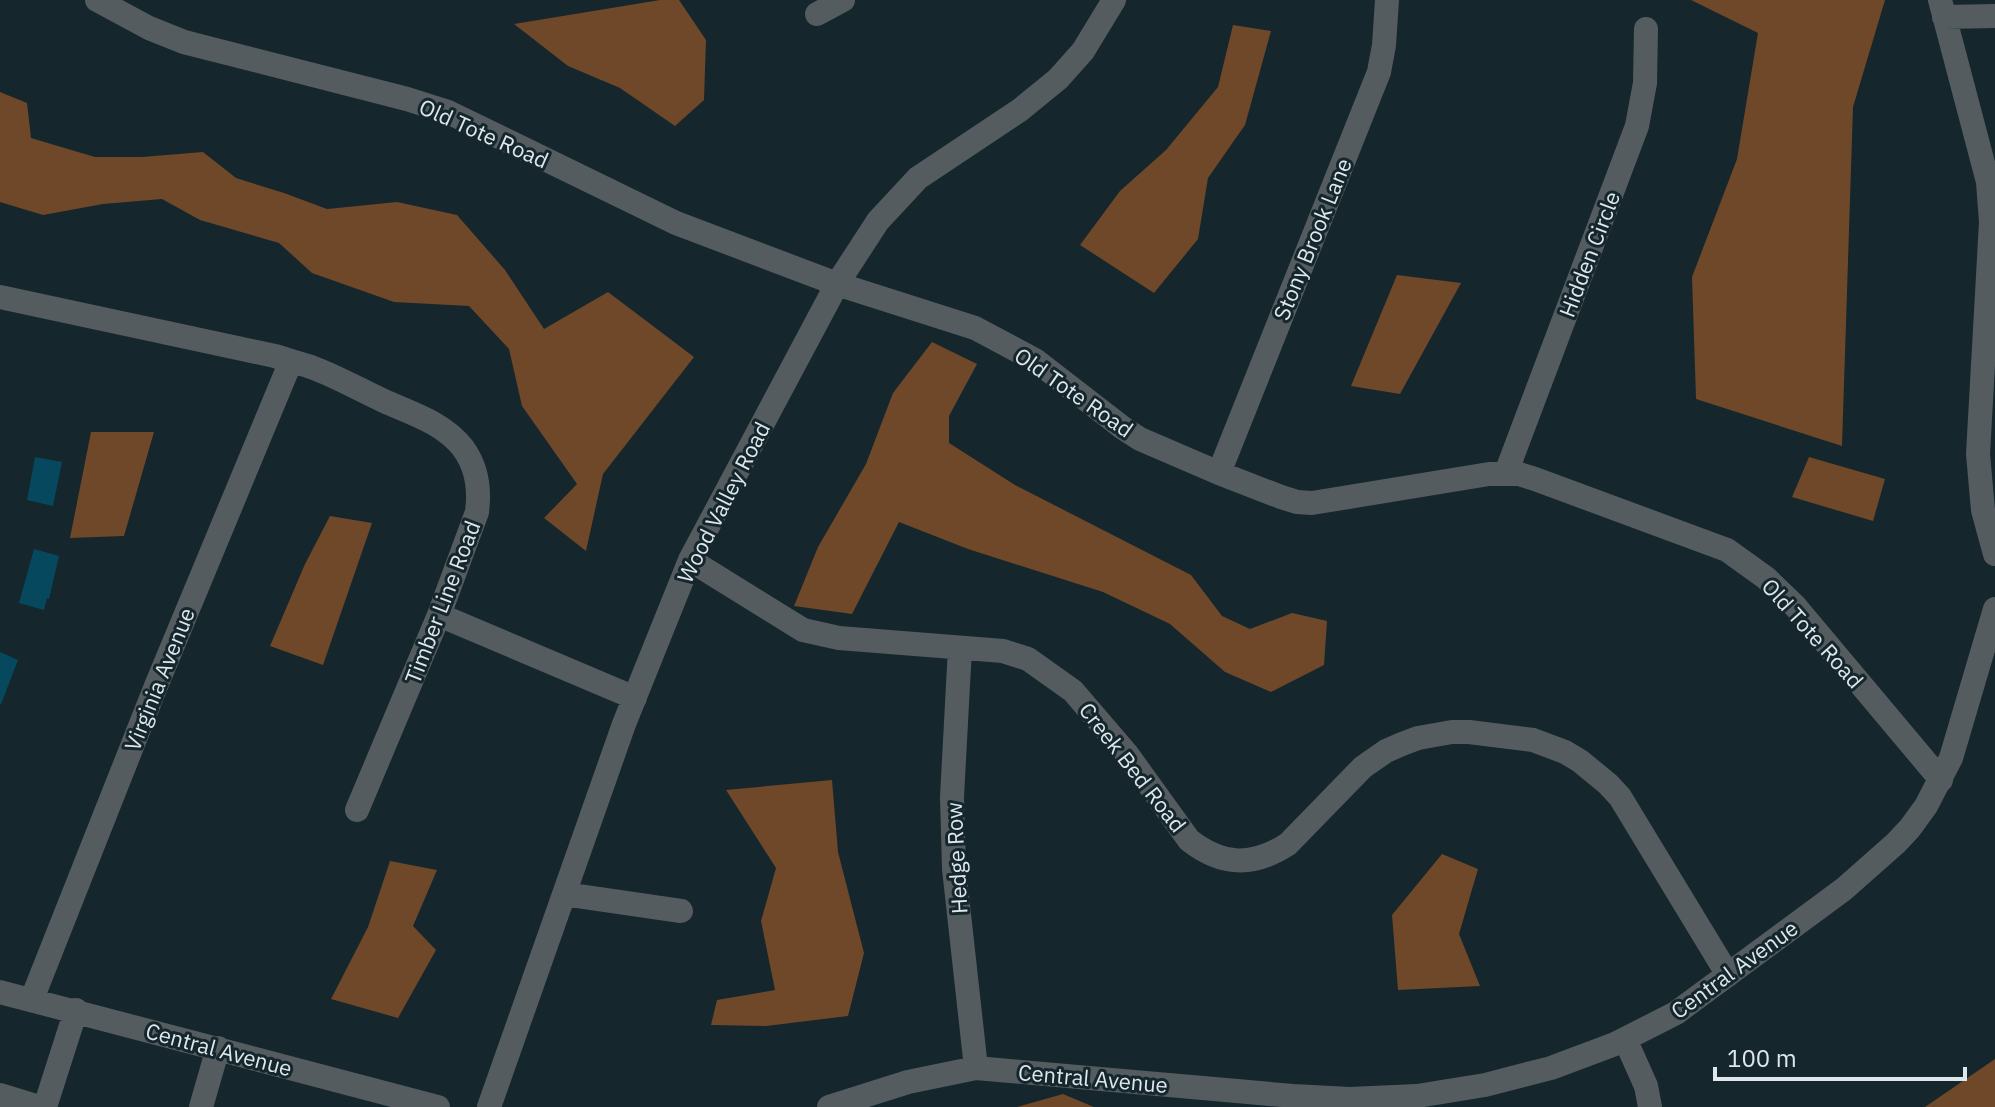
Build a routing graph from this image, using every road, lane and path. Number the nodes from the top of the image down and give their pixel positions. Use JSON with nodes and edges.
{"nodes":[{"id":1,"x":97,"y":0,"type":"edge"},
{"id":2,"x":843,"y":0,"type":"edge"},
{"id":3,"x":1114,"y":0,"type":"edge"},
{"id":4,"x":1387,"y":0,"type":"edge"},
{"id":5,"x":1942,"y":9,"type":"edge"},
{"id":6,"x":817,"y":14,"type":"dead end"},
{"id":7,"x":1995,"y":16,"type":"edge"},
{"id":8,"x":1646,"y":29,"type":"dead end"},
{"id":9,"x":837,"y":284,"type":"junction"},
{"id":10,"x":0,"y":297,"type":"edge"},
{"id":11,"x":291,"y":361,"type":"junction"},
{"id":12,"x":1219,"y":473,"type":"junction"},
{"id":13,"x":1506,"y":473,"type":"junction"},
{"id":14,"x":1995,"y":554,"type":"edge"},
{"id":15,"x":690,"y":560,"type":"junction"},
{"id":16,"x":1995,"y":609,"type":"edge"},
{"id":17,"x":439,"y":615,"type":"junction"},
{"id":18,"x":960,"y":648,"type":"junction"},
{"id":19,"x":635,"y":698,"type":"junction"},
{"id":20,"x":1941,"y":780,"type":"junction"},
{"id":21,"x":357,"y":810,"type":"dead end"},
{"id":22,"x":564,"y":894,"type":"junction"},
{"id":23,"x":681,"y":911,"type":"dead end"},
{"id":24,"x":1728,"y":975,"type":"junction"},
{"id":25,"x":0,"y":992,"type":"edge"},
{"id":26,"x":32,"y":999,"type":"junction"},
{"id":27,"x":76,"y":1010,"type":"junction"},
{"id":28,"x":1625,"y":1039,"type":"junction"},
{"id":29,"x":218,"y":1048,"type":"junction"},
{"id":30,"x":976,"y":1068,"type":"junction"},
{"id":31,"x":0,"y":1095,"type":"edge"},
{"id":32,"x":42,"y":1107,"type":"edge"},
{"id":33,"x":201,"y":1107,"type":"edge"},
{"id":34,"x":438,"y":1107,"type":"edge"},
{"id":35,"x":489,"y":1107,"type":"edge"},
{"id":36,"x":829,"y":1107,"type":"edge"},
{"id":37,"x":1650,"y":1107,"type":"edge"}],
"edges":[{"from":1,"to":9,"type":"street","name":"Old Tote Road"},
{"from":2,"to":6,"type":"street"},
{"from":3,"to":9,"type":"street","name":"Wood Valley Road"},
{"from":4,"to":12,"type":"street","name":"Stony Brook Lane"},
{"from":5,"to":7,"type":"street"},
{"from":5,"to":14,"type":"street"},
{"from":8,"to":13,"type":"street","name":"Hidden Circle"},
{"from":9,"to":12,"type":"street","name":"Old Tote Road"},
{"from":9,"to":15,"type":"street","name":"Wood Valley Road"},
{"from":10,"to":11,"type":"street","name":"Timber Line Road"},
{"from":11,"to":17,"type":"street","name":"Timber Line Road"},
{"from":11,"to":26,"type":"street","name":"Virginia Avenue"},
{"from":12,"to":13,"type":"street","name":"Old Tote Road"},
{"from":13,"to":20,"type":"street","name":"Old Tote Road"},
{"from":15,"to":18,"type":"street","name":"Creek Bed Road"},
{"from":15,"to":19,"type":"street","name":"Wood Valley Road"},
{"from":16,"to":20,"type":"street","name":"Central Avenue"},
{"from":17,"to":19,"type":"street"},
{"from":17,"to":21,"type":"street","name":"Timber Line Road"},
{"from":18,"to":24,"type":"street","name":"Creek Bed Road"},
{"from":18,"to":30,"type":"street","name":"Hedge Row"},
{"from":19,"to":22,"type":"street","name":"Wood Valley Road"},
{"from":20,"to":24,"type":"street","name":"Central Avenue"},
{"from":22,"to":23,"type":"street"},
{"from":22,"to":35,"type":"street","name":"Wood Valley Road"},
{"from":24,"to":28,"type":"street","name":"Central Avenue"},
{"from":25,"to":26,"type":"street","name":"Central Avenue"},
{"from":26,"to":27,"type":"street","name":"Central Avenue"},
{"from":27,"to":29,"type":"street","name":"Central Avenue"},
{"from":27,"to":32,"type":"street"},
{"from":28,"to":30,"type":"street","name":"Central Avenue"},
{"from":28,"to":37,"type":"street"},
{"from":29,"to":33,"type":"street"},
{"from":29,"to":34,"type":"street","name":"Central Avenue"},
{"from":30,"to":36,"type":"street","name":"Central Avenue"},
{"from":31,"to":32,"type":"street"}]}
